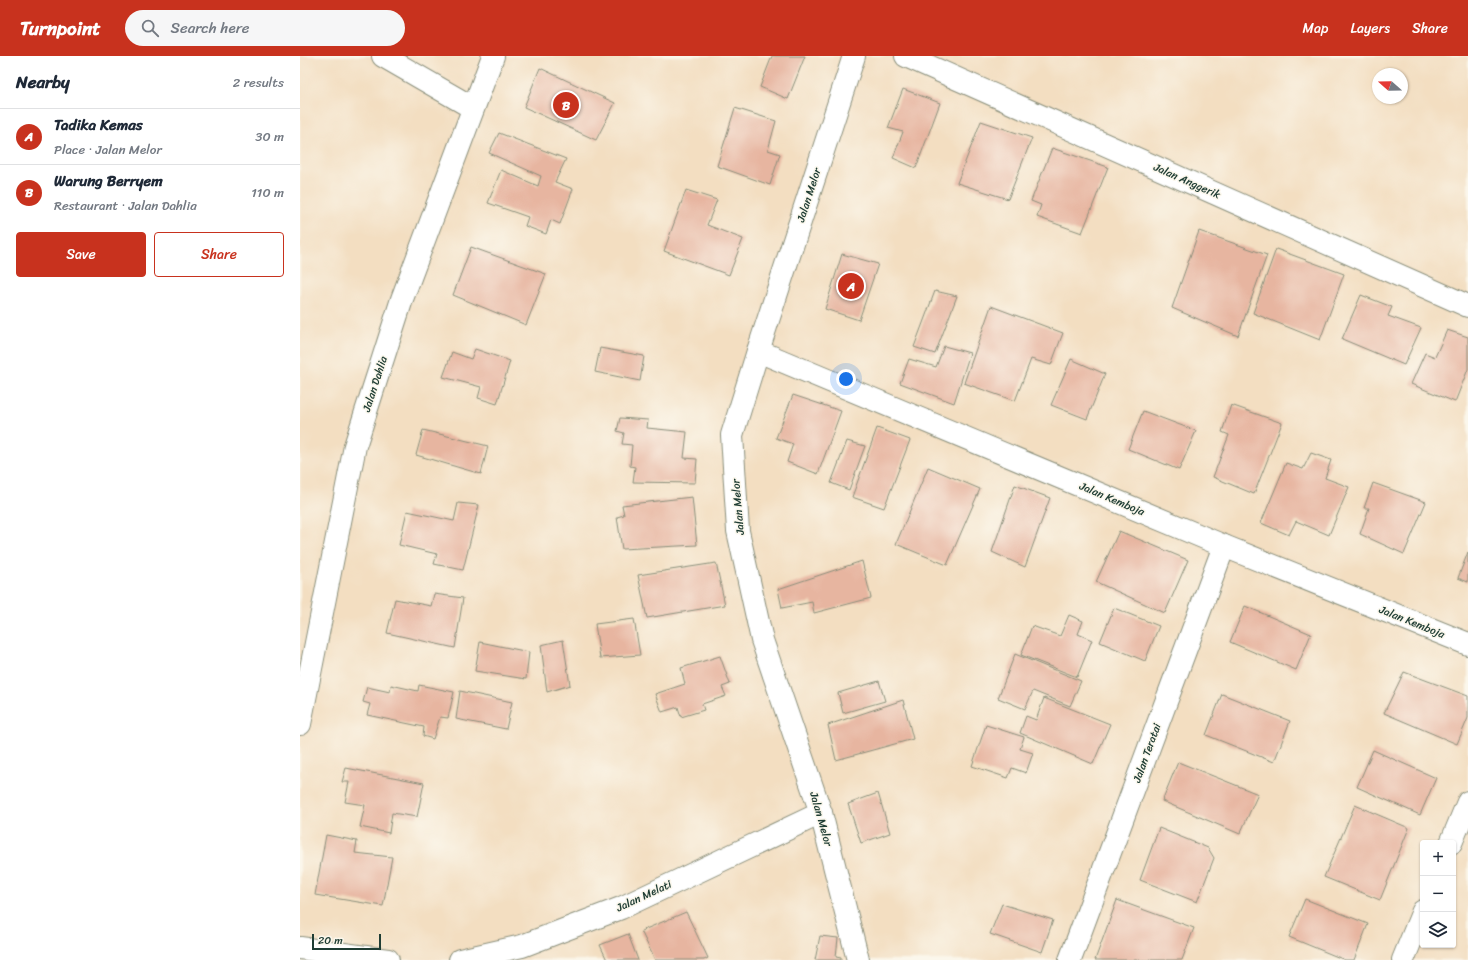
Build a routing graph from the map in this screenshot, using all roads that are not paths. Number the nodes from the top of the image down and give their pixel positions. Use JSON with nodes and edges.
{"nodes":[{"id":1,"x":383,"y":56,"type":"edge"},
{"id":2,"x":493,"y":56,"type":"edge"},
{"id":3,"x":854,"y":56,"type":"edge"},
{"id":4,"x":906,"y":56,"type":"edge"},
{"id":5,"x":473,"y":108,"type":"junction"},
{"id":6,"x":1468,"y":306,"type":"edge"},
{"id":7,"x":758,"y":351,"type":"junction"},
{"id":8,"x":1224,"y":546,"type":"junction"},
{"id":9,"x":1468,"y":644,"type":"edge"},
{"id":10,"x":300,"y":724,"type":"edge"},
{"id":11,"x":1468,"y":802,"type":"edge"},
{"id":12,"x":821,"y":813,"type":"junction"},
{"id":13,"x":1452,"y":840,"type":"edge"},
{"id":14,"x":1423,"y":912,"type":"edge"},
{"id":15,"x":300,"y":948,"type":"edge"},
{"id":16,"x":388,"y":960,"type":"edge"},
{"id":17,"x":460,"y":960,"type":"edge"},
{"id":18,"x":858,"y":960,"type":"edge"},
{"id":19,"x":1070,"y":960,"type":"edge"},
{"id":20,"x":1403,"y":960,"type":"edge"}],
"edges":[{"from":1,"to":5,"type":"street"},
{"from":2,"to":5,"type":"street","name":"Jalan Dahlia"},
{"from":3,"to":7,"type":"street","name":"Jalan Melor"},
{"from":4,"to":6,"type":"street","name":"Jalan Anggerik"},
{"from":5,"to":10,"type":"street","name":"Jalan Dahlia"},
{"from":7,"to":8,"type":"street","name":"Jalan Kemboja"},
{"from":7,"to":12,"type":"street","name":"Jalan Melor"},
{"from":8,"to":9,"type":"street","name":"Jalan Kemboja"},
{"from":8,"to":19,"type":"street","name":"Jalan Teratai"},
{"from":11,"to":13,"type":"street"},
{"from":12,"to":17,"type":"street","name":"Jalan Melati"},
{"from":12,"to":18,"type":"street","name":"Jalan Melor"},
{"from":14,"to":20,"type":"street"},
{"from":15,"to":16,"type":"street"}]}
